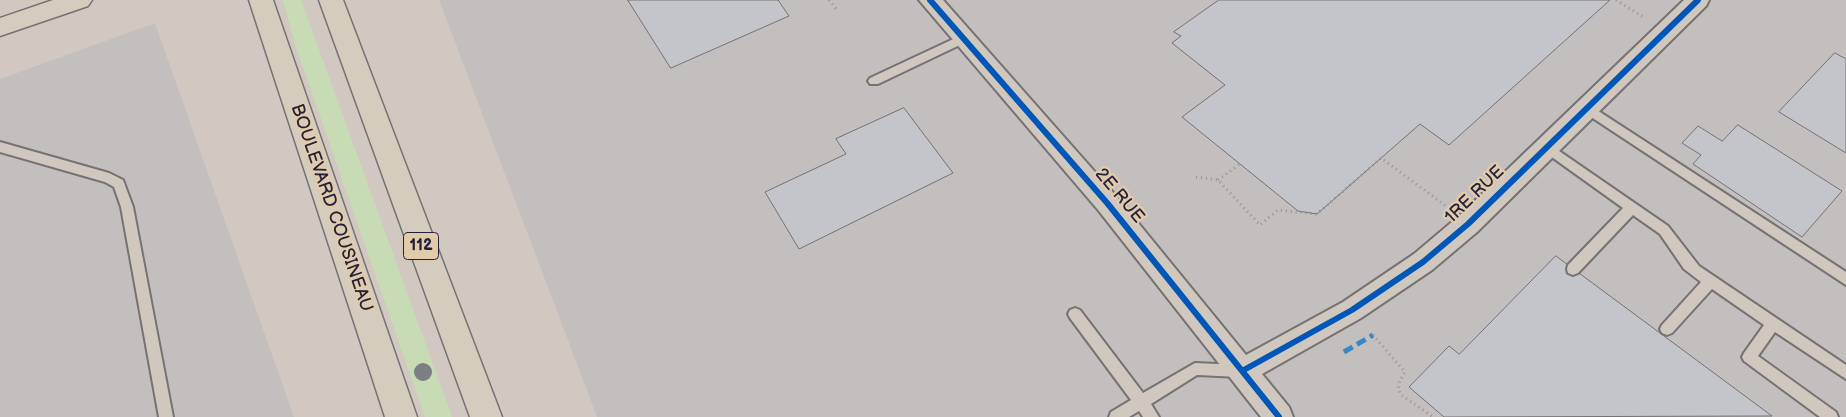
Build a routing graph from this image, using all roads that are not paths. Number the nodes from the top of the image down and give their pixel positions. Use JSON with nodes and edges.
{"nodes":[{"id":1,"x":80,"y":0,"type":"edge"},
{"id":2,"x":261,"y":0,"type":"edge"},
{"id":3,"x":331,"y":0,"type":"edge"},
{"id":4,"x":930,"y":0,"type":"edge"},
{"id":5,"x":1698,"y":0,"type":"edge"},
{"id":6,"x":0,"y":27,"type":"edge"},
{"id":7,"x":962,"y":39,"type":"junction"},
{"id":8,"x":874,"y":81,"type":"dead end"},
{"id":9,"x":1586,"y":108,"type":"junction"},
{"id":10,"x":0,"y":146,"type":"edge"},
{"id":11,"x":1546,"y":147,"type":"junction"},
{"id":12,"x":1632,"y":207,"type":"junction"},
{"id":13,"x":1573,"y":269,"type":"dead end"},
{"id":14,"x":1846,"y":279,"type":"edge"},
{"id":15,"x":1711,"y":281,"type":"junction"},
{"id":16,"x":1075,"y":314,"type":"dead end"},
{"id":17,"x":1774,"y":323,"type":"junction"},
{"id":18,"x":1667,"y":329,"type":"dead end"},
{"id":19,"x":1242,"y":371,"type":"junction"},
{"id":20,"x":1846,"y":373,"type":"edge"},
{"id":21,"x":1141,"y":402,"type":"junction"},
{"id":22,"x":166,"y":417,"type":"edge"},
{"id":23,"x":402,"y":417,"type":"edge"},
{"id":24,"x":486,"y":417,"type":"edge"},
{"id":25,"x":1116,"y":417,"type":"edge"},
{"id":26,"x":1152,"y":417,"type":"edge"},
{"id":27,"x":1279,"y":417,"type":"edge"},
{"id":28,"x":1831,"y":417,"type":"edge"}],
"edges":[{"from":1,"to":6,"type":"main road"},
{"from":2,"to":23,"type":"main road","name":"BOULEVARD COUSINEAU"},
{"from":3,"to":24,"type":"main road","number":"112"},
{"from":4,"to":7,"type":"street","name":"2E RUE"},
{"from":5,"to":9,"type":"street","name":"1RE RUE"},
{"from":7,"to":8,"type":"lane"},
{"from":7,"to":19,"type":"street","name":"2E RUE"},
{"from":9,"to":11,"type":"street","name":"1RE RUE"},
{"from":9,"to":14,"type":"lane"},
{"from":10,"to":22,"type":"lane"},
{"from":11,"to":12,"type":"lane"},
{"from":11,"to":19,"type":"street","name":"1RE RUE"},
{"from":12,"to":13,"type":"lane"},
{"from":12,"to":15,"type":"lane"},
{"from":15,"to":17,"type":"lane"},
{"from":15,"to":18,"type":"lane"},
{"from":16,"to":21,"type":"lane"},
{"from":17,"to":20,"type":"lane"},
{"from":17,"to":28,"type":"lane"},
{"from":19,"to":21,"type":"lane"},
{"from":19,"to":27,"type":"street","name":"2E RUE"},
{"from":21,"to":25,"type":"lane"},
{"from":21,"to":26,"type":"lane"}]}
